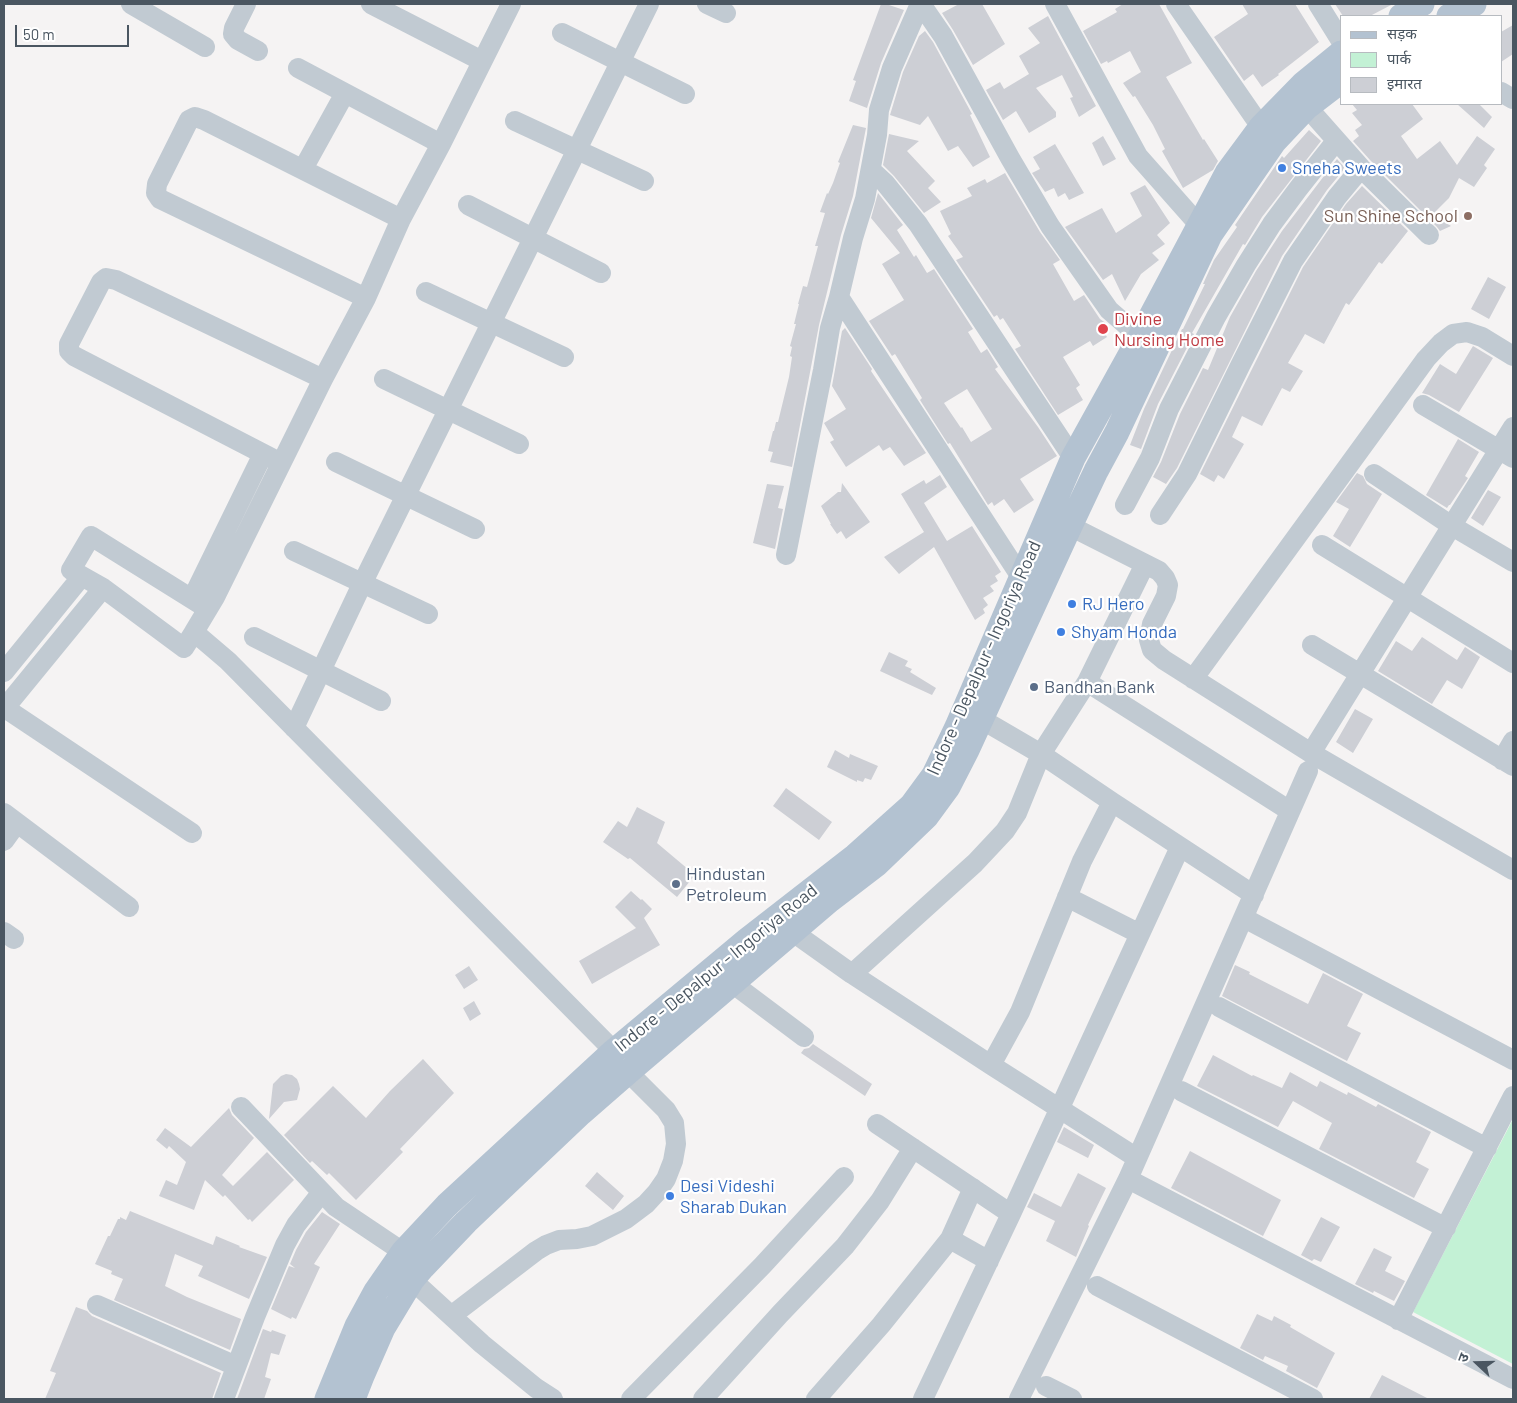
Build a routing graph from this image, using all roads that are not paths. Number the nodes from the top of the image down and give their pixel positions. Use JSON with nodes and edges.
{"nodes":[{"id":1,"x":131,"y":4,"type":"edge"},
{"id":2,"x":246,"y":4,"type":"edge"},
{"id":3,"x":372,"y":4,"type":"edge"},
{"id":4,"x":511,"y":4,"type":"edge"},
{"id":5,"x":649,"y":4,"type":"edge"},
{"id":6,"x":707,"y":4,"type":"edge"},
{"id":7,"x":920,"y":4,"type":"edge"},
{"id":8,"x":1055,"y":4,"type":"edge"},
{"id":9,"x":1176,"y":4,"type":"edge"},
{"id":10,"x":1318,"y":4,"type":"edge"},
{"id":11,"x":1422,"y":4,"type":"edge"},
{"id":12,"x":1474,"y":4,"type":"edge"},
{"id":13,"x":726,"y":13,"type":"dead end"},
{"id":14,"x":1404,"y":15,"type":"edge"},
{"id":15,"x":1450,"y":15,"type":"edge"},
{"id":16,"x":562,"y":33,"type":"dead end"},
{"id":17,"x":1340,"y":39,"type":"edge"},
{"id":18,"x":205,"y":47,"type":"dead end"},
{"id":19,"x":258,"y":52,"type":"dead end"},
{"id":20,"x":1340,"y":54,"type":"edge"},
{"id":21,"x":482,"y":61,"type":"junction"},
{"id":22,"x":620,"y":62,"type":"junction"},
{"id":23,"x":298,"y":68,"type":"dead end"},
{"id":24,"x":1340,"y":82,"type":"edge"},
{"id":25,"x":345,"y":93,"type":"junction"},
{"id":26,"x":1502,"y":93,"type":"edge"},
{"id":27,"x":685,"y":94,"type":"dead end"},
{"id":28,"x":1513,"y":99,"type":"edge"},
{"id":29,"x":1307,"y":107,"type":"junction"},
{"id":30,"x":515,"y":121,"type":"dead end"},
{"id":31,"x":1261,"y":127,"type":"junction"},
{"id":32,"x":1336,"y":141,"type":"junction"},
{"id":33,"x":441,"y":144,"type":"junction"},
{"id":34,"x":577,"y":150,"type":"junction"},
{"id":35,"x":1361,"y":168,"type":"junction"},
{"id":36,"x":303,"y":169,"type":"junction"},
{"id":37,"x":871,"y":170,"type":"junction"},
{"id":38,"x":644,"y":181,"type":"dead end"},
{"id":39,"x":468,"y":205,"type":"dead end"},
{"id":40,"x":401,"y":219,"type":"junction"},
{"id":41,"x":1199,"y":225,"type":"junction"},
{"id":42,"x":1429,"y":235,"type":"dead end"},
{"id":43,"x":533,"y":238,"type":"junction"},
{"id":44,"x":601,"y":273,"type":"dead end"},
{"id":45,"x":426,"y":292,"type":"dead end"},
{"id":46,"x":839,"y":297,"type":"junction"},
{"id":47,"x":366,"y":298,"type":"junction"},
{"id":48,"x":492,"y":322,"type":"junction"},
{"id":49,"x":1140,"y":337,"type":"junction"},
{"id":50,"x":1513,"y":356,"type":"edge"},
{"id":51,"x":564,"y":357,"type":"dead end"},
{"id":52,"x":323,"y":379,"type":"junction"},
{"id":53,"x":384,"y":379,"type":"dead end"},
{"id":54,"x":1423,"y":405,"type":"dead end"},
{"id":55,"x":448,"y":410,"type":"junction"},
{"id":56,"x":1513,"y":428,"type":"edge"},
{"id":57,"x":519,"y":444,"type":"dead end"},
{"id":58,"x":263,"y":454,"type":"junction"},
{"id":59,"x":1507,"y":454,"type":"edge"},
{"id":60,"x":1073,"y":458,"type":"junction"},
{"id":61,"x":336,"y":462,"type":"dead end"},
{"id":62,"x":281,"y":463,"type":"junction"},
{"id":63,"x":1374,"y":474,"type":"dead end"},
{"id":64,"x":406,"y":495,"type":"junction"},
{"id":65,"x":1125,"y":504,"type":"dead end"},
{"id":66,"x":1160,"y":515,"type":"dead end"},
{"id":67,"x":1070,"y":526,"type":"junction"},
{"id":68,"x":1452,"y":526,"type":"junction"},
{"id":69,"x":475,"y":529,"type":"dead end"},
{"id":70,"x":1322,"y":545,"type":"dead end"},
{"id":71,"x":294,"y":551,"type":"dead end"},
{"id":72,"x":786,"y":555,"type":"dead end"},
{"id":73,"x":1513,"y":562,"type":"edge"},
{"id":74,"x":1145,"y":564,"type":"junction"},
{"id":75,"x":82,"y":576,"type":"junction"},
{"id":76,"x":1021,"y":577,"type":"junction"},
{"id":77,"x":363,"y":582,"type":"junction"},
{"id":78,"x":103,"y":588,"type":"junction"},
{"id":79,"x":1407,"y":598,"type":"junction"},
{"id":80,"x":200,"y":604,"type":"junction"},
{"id":81,"x":428,"y":614,"type":"dead end"},
{"id":82,"x":194,"y":632,"type":"junction"},
{"id":83,"x":254,"y":637,"type":"dead end"},
{"id":84,"x":1312,"y":645,"type":"dead end"},
{"id":85,"x":1513,"y":663,"type":"edge"},
{"id":86,"x":321,"y":670,"type":"junction"},
{"id":87,"x":4,"y":672,"type":"edge"},
{"id":88,"x":1360,"y":674,"type":"junction"},
{"id":89,"x":1193,"y":679,"type":"junction"},
{"id":90,"x":1087,"y":682,"type":"junction"},
{"id":91,"x":381,"y":701,"type":"dead end"},
{"id":92,"x":4,"y":709,"type":"edge"},
{"id":93,"x":981,"y":719,"type":"junction"},
{"id":94,"x":294,"y":728,"type":"junction"},
{"id":95,"x":1513,"y":741,"type":"edge"},
{"id":96,"x":1041,"y":754,"type":"junction"},
{"id":97,"x":1309,"y":762,"type":"junction"},
{"id":98,"x":1508,"y":763,"type":"edge"},
{"id":99,"x":1112,"y":802,"type":"junction"},
{"id":100,"x":1290,"y":811,"type":"junction"},
{"id":101,"x":10,"y":818,"type":"edge"},
{"id":102,"x":192,"y":833,"type":"dead end"},
{"id":103,"x":4,"y":841,"type":"edge"},
{"id":104,"x":1180,"y":847,"type":"junction"},
{"id":105,"x":1513,"y":870,"type":"edge"},
{"id":106,"x":1254,"y":895,"type":"junction"},
{"id":107,"x":1067,"y":897,"type":"junction"},
{"id":108,"x":129,"y":908,"type":"dead end"},
{"id":109,"x":1244,"y":918,"type":"junction"},
{"id":110,"x":784,"y":924,"type":"junction"},
{"id":111,"x":1140,"y":934,"type":"junction"},
{"id":112,"x":852,"y":974,"type":"junction"},
{"id":113,"x":732,"y":983,"type":"junction"},
{"id":114,"x":1220,"y":1007,"type":"dead end"},
{"id":115,"x":804,"y":1038,"type":"dead end"},
{"id":116,"x":614,"y":1051,"type":"junction"},
{"id":117,"x":1513,"y":1060,"type":"edge"},
{"id":118,"x":991,"y":1066,"type":"junction"},
{"id":119,"x":628,"y":1072,"type":"junction"},
{"id":120,"x":1181,"y":1091,"type":"dead end"},
{"id":121,"x":1513,"y":1096,"type":"edge"},
{"id":122,"x":241,"y":1107,"type":"dead end"},
{"id":123,"x":1059,"y":1108,"type":"junction"},
{"id":124,"x":877,"y":1124,"type":"dead end"},
{"id":125,"x":913,"y":1148,"type":"junction"},
{"id":126,"x":1487,"y":1148,"type":"junction"},
{"id":127,"x":1137,"y":1158,"type":"junction"},
{"id":128,"x":844,"y":1176,"type":"dead end"},
{"id":129,"x":1128,"y":1179,"type":"junction"},
{"id":130,"x":973,"y":1188,"type":"junction"},
{"id":131,"x":322,"y":1192,"type":"junction"},
{"id":132,"x":1011,"y":1214,"type":"junction"},
{"id":133,"x":1446,"y":1228,"type":"junction"},
{"id":134,"x":950,"y":1238,"type":"junction"},
{"id":135,"x":403,"y":1252,"type":"junction"},
{"id":136,"x":989,"y":1261,"type":"junction"},
{"id":137,"x":412,"y":1280,"type":"junction"},
{"id":138,"x":1097,"y":1286,"type":"dead end"},
{"id":139,"x":97,"y":1305,"type":"dead end"},
{"id":140,"x":451,"y":1316,"type":"junction"},
{"id":141,"x":1398,"y":1320,"type":"junction"},
{"id":142,"x":236,"y":1366,"type":"junction"},
{"id":143,"x":1513,"y":1379,"type":"edge"},
{"id":144,"x":1046,"y":1386,"type":"dead end"},
{"id":145,"x":547,"y":1398,"type":"edge"},
{"id":146,"x":224,"y":1399,"type":"edge"},
{"id":147,"x":327,"y":1399,"type":"edge"},
{"id":148,"x":353,"y":1399,"type":"edge"},
{"id":149,"x":632,"y":1399,"type":"edge"},
{"id":150,"x":703,"y":1399,"type":"edge"},
{"id":151,"x":816,"y":1399,"type":"edge"},
{"id":152,"x":923,"y":1399,"type":"edge"},
{"id":153,"x":1019,"y":1399,"type":"edge"},
{"id":154,"x":1072,"y":1399,"type":"edge"},
{"id":155,"x":1314,"y":1399,"type":"edge"}],
"edges":[{"from":1,"to":18,"type":"street"},
{"from":2,"to":19,"type":"street"},
{"from":3,"to":21,"type":"street"},
{"from":4,"to":21,"type":"street"},
{"from":5,"to":22,"type":"street"},
{"from":6,"to":13,"type":"street"},
{"from":7,"to":37,"type":"street"},
{"from":7,"to":49,"type":"street"},
{"from":8,"to":41,"type":"street"},
{"from":9,"to":31,"type":"street"},
{"from":10,"to":17,"type":"street"},
{"from":11,"to":14,"type":"main road"},
{"from":12,"to":15,"type":"main road"},
{"from":16,"to":22,"type":"street"},
{"from":20,"to":31,"type":"main road","name":"Indore - Depalpur - Ingoriya Road"},
{"from":21,"to":33,"type":"street"},
{"from":22,"to":27,"type":"street"},
{"from":22,"to":34,"type":"street"},
{"from":23,"to":25,"type":"street"},
{"from":24,"to":29,"type":"main road","name":"Indore - Depalpur - Ingoriya Road"},
{"from":25,"to":33,"type":"street"},
{"from":25,"to":36,"type":"street"},
{"from":26,"to":28,"type":"street"},
{"from":29,"to":32,"type":"street"},
{"from":29,"to":67,"type":"main road","name":"Indore - Depalpur - Ingoriya Road"},
{"from":30,"to":34,"type":"street"},
{"from":31,"to":41,"type":"main road","name":"Indore - Depalpur - Ingoriya Road"},
{"from":32,"to":35,"type":"street"},
{"from":32,"to":65,"type":"street"},
{"from":33,"to":40,"type":"street"},
{"from":34,"to":38,"type":"street"},
{"from":34,"to":43,"type":"street"},
{"from":35,"to":42,"type":"street"},
{"from":35,"to":66,"type":"street"},
{"from":36,"to":40,"type":"street"},
{"from":36,"to":47,"type":"street"},
{"from":37,"to":46,"type":"street"},
{"from":37,"to":60,"type":"street"},
{"from":39,"to":43,"type":"street"},
{"from":40,"to":47,"type":"street"},
{"from":41,"to":49,"type":"main road","name":"Indore - Depalpur - Ingoriya Road"},
{"from":43,"to":44,"type":"street"},
{"from":43,"to":48,"type":"street"},
{"from":45,"to":48,"type":"street"},
{"from":46,"to":72,"type":"street"},
{"from":46,"to":76,"type":"street"},
{"from":47,"to":52,"type":"street"},
{"from":48,"to":51,"type":"street"},
{"from":48,"to":55,"type":"street"},
{"from":49,"to":60,"type":"main road","name":"Indore - Depalpur - Ingoriya Road"},
{"from":50,"to":89,"type":"street"},
{"from":52,"to":58,"type":"street"},
{"from":52,"to":62,"type":"street"},
{"from":53,"to":55,"type":"street"},
{"from":54,"to":59,"type":"street"},
{"from":55,"to":57,"type":"street"},
{"from":55,"to":64,"type":"street"},
{"from":56,"to":59,"type":"street"},
{"from":58,"to":62,"type":"street"},
{"from":58,"to":80,"type":"street"},
{"from":59,"to":68,"type":"street"},
{"from":60,"to":76,"type":"main road","name":"Indore - Depalpur - Ingoriya Road"},
{"from":61,"to":64,"type":"street"},
{"from":62,"to":80,"type":"street"},
{"from":63,"to":68,"type":"street"},
{"from":64,"to":69,"type":"street"},
{"from":64,"to":77,"type":"street"},
{"from":67,"to":74,"type":"street"},
{"from":67,"to":93,"type":"main road","name":"Indore - Depalpur - Ingoriya Road"},
{"from":68,"to":73,"type":"street"},
{"from":68,"to":79,"type":"street"},
{"from":70,"to":79,"type":"street"},
{"from":71,"to":77,"type":"street"},
{"from":74,"to":89,"type":"street"},
{"from":74,"to":90,"type":"street"},
{"from":75,"to":78,"type":"street"},
{"from":75,"to":80,"type":"street"},
{"from":75,"to":87,"type":"street"},
{"from":76,"to":110,"type":"main road","name":"Indore - Depalpur - Ingoriya Road"},
{"from":77,"to":81,"type":"street"},
{"from":77,"to":86,"type":"street"},
{"from":78,"to":82,"type":"street"},
{"from":78,"to":92,"type":"street"},
{"from":79,"to":85,"type":"street"},
{"from":79,"to":88,"type":"street"},
{"from":80,"to":82,"type":"street"},
{"from":82,"to":94,"type":"street"},
{"from":83,"to":86,"type":"street"},
{"from":84,"to":88,"type":"street"},
{"from":86,"to":91,"type":"street"},
{"from":86,"to":94,"type":"street"},
{"from":88,"to":97,"type":"street"},
{"from":88,"to":98,"type":"street"},
{"from":89,"to":97,"type":"street"},
{"from":90,"to":96,"type":"street"},
{"from":90,"to":100,"type":"street"},
{"from":92,"to":102,"type":"street"},
{"from":93,"to":96,"type":"street"},
{"from":93,"to":110,"type":"main road","name":"Indore - Depalpur - Ingoriya Road"},
{"from":94,"to":116,"type":"street"},
{"from":95,"to":98,"type":"street"},
{"from":96,"to":99,"type":"street"},
{"from":96,"to":112,"type":"street"},
{"from":97,"to":100,"type":"street"},
{"from":97,"to":105,"type":"street"},
{"from":99,"to":104,"type":"street"},
{"from":99,"to":107,"type":"street"},
{"from":100,"to":106,"type":"street"},
{"from":101,"to":103,"type":"street"},
{"from":101,"to":108,"type":"street"},
{"from":104,"to":106,"type":"street"},
{"from":104,"to":111,"type":"street"},
{"from":106,"to":109,"type":"street"},
{"from":107,"to":111,"type":"street"},
{"from":107,"to":118,"type":"street"},
{"from":109,"to":117,"type":"street"},
{"from":109,"to":127,"type":"street"},
{"from":110,"to":112,"type":"street"},
{"from":110,"to":113,"type":"main road","name":"Indore - Depalpur - Ingoriya Road"},
{"from":110,"to":116,"type":"main road","name":"Indore - Depalpur - Ingoriya Road"},
{"from":111,"to":123,"type":"street"},
{"from":112,"to":118,"type":"street"},
{"from":113,"to":115,"type":"street"},
{"from":113,"to":119,"type":"main road","name":"Indore - Depalpur - Ingoriya Road"},
{"from":114,"to":126,"type":"street"},
{"from":116,"to":135,"type":"main road","name":"Indore - Depalpur - Ingoriya Road"},
{"from":118,"to":123,"type":"street"},
{"from":119,"to":137,"type":"main road","name":"Indore - Depalpur - Ingoriya Road"},
{"from":119,"to":140,"type":"street"},
{"from":120,"to":133,"type":"street"},
{"from":121,"to":126,"type":"street"},
{"from":122,"to":131,"type":"street"},
{"from":123,"to":127,"type":"street"},
{"from":123,"to":132,"type":"street"},
{"from":124,"to":125,"type":"street"},
{"from":125,"to":130,"type":"street"},
{"from":125,"to":150,"type":"street"},
{"from":126,"to":133,"type":"street"},
{"from":127,"to":129,"type":"street"},
{"from":128,"to":149,"type":"street"},
{"from":129,"to":141,"type":"street"},
{"from":129,"to":153,"type":"street"},
{"from":130,"to":132,"type":"street"},
{"from":130,"to":134,"type":"street"},
{"from":131,"to":135,"type":"street"},
{"from":131,"to":142,"type":"street"},
{"from":132,"to":136,"type":"street"},
{"from":133,"to":141,"type":"street"},
{"from":134,"to":136,"type":"street"},
{"from":134,"to":151,"type":"street"},
{"from":135,"to":147,"type":"main road","name":"Indore - Depalpur - Ingoriya Road"},
{"from":136,"to":152,"type":"street"},
{"from":137,"to":140,"type":"street"},
{"from":137,"to":148,"type":"main road","name":"Indore - Depalpur - Ingoriya Road"},
{"from":138,"to":155,"type":"street"},
{"from":139,"to":142,"type":"street"},
{"from":140,"to":145,"type":"street"},
{"from":141,"to":143,"type":"street"},
{"from":142,"to":146,"type":"street"},
{"from":144,"to":154,"type":"street"}]}
